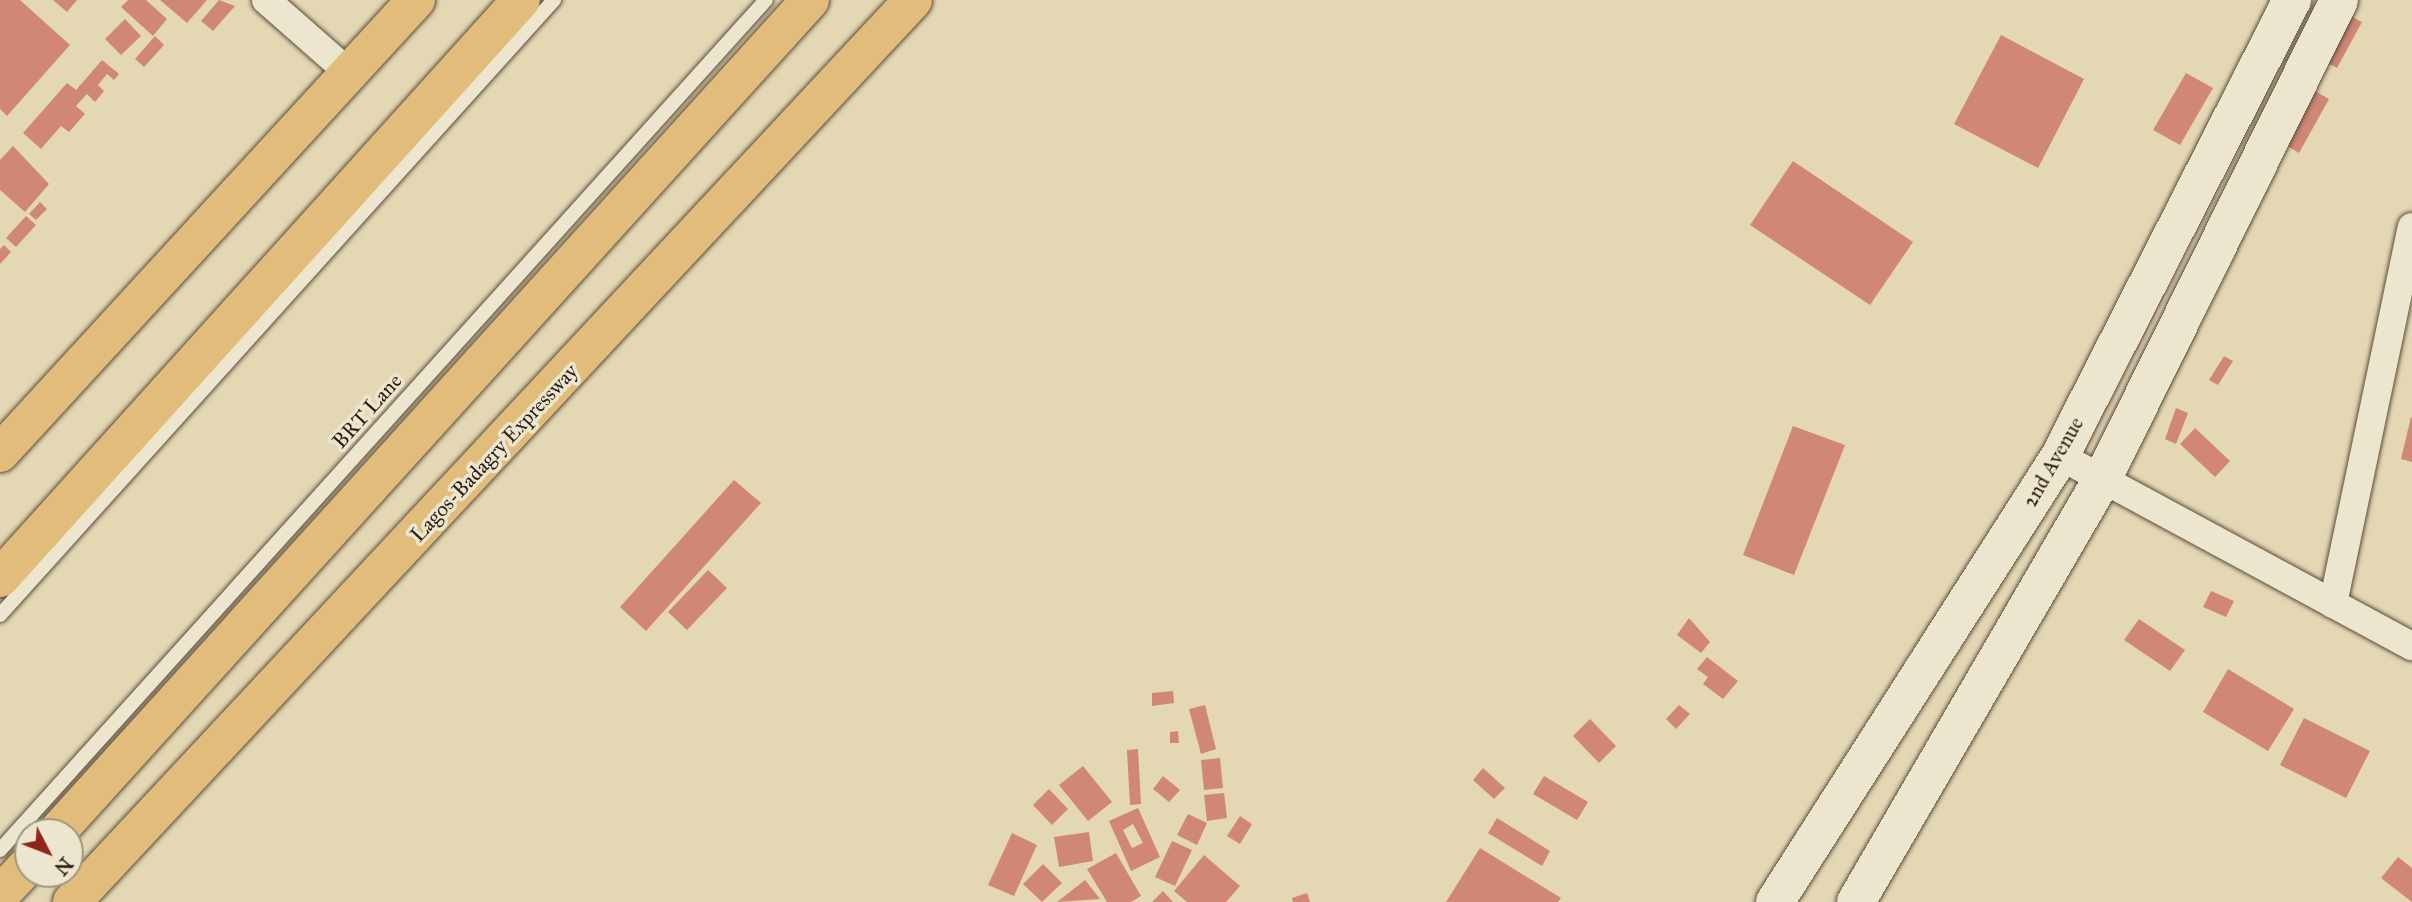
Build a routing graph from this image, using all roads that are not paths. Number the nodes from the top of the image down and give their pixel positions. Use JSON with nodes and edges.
{"nodes":[{"id":1,"x":266,"y":0,"type":"edge"},
{"id":2,"x":416,"y":0,"type":"edge"},
{"id":3,"x":522,"y":0,"type":"edge"},
{"id":4,"x":554,"y":0,"type":"edge"},
{"id":5,"x":766,"y":0,"type":"edge"},
{"id":6,"x":810,"y":0,"type":"edge"},
{"id":7,"x":913,"y":0,"type":"edge"},
{"id":8,"x":2292,"y":0,"type":"edge"},
{"id":9,"x":2339,"y":0,"type":"edge"},
{"id":10,"x":349,"y":73,"type":"junction"},
{"id":11,"x":2412,"y":227,"type":"edge"},
{"id":12,"x":0,"y":453,"type":"edge"},
{"id":13,"x":2060,"y":456,"type":"junction"},
{"id":14,"x":2103,"y":478,"type":"junction"},
{"id":15,"x":0,"y":578,"type":"edge"},
{"id":16,"x":2333,"y":604,"type":"junction"},
{"id":17,"x":0,"y":615,"type":"edge"},
{"id":18,"x":2412,"y":646,"type":"edge"},
{"id":19,"x":71,"y":818,"type":"edge"},
{"id":20,"x":0,"y":850,"type":"edge"},
{"id":21,"x":14,"y":880,"type":"edge"},
{"id":22,"x":0,"y":895,"type":"edge"},
{"id":23,"x":72,"y":902,"type":"edge"},
{"id":24,"x":1775,"y":902,"type":"edge"},
{"id":25,"x":1856,"y":902,"type":"edge"}],
"edges":[{"from":1,"to":10,"type":"street"},
{"from":2,"to":10,"type":"main road"},
{"from":3,"to":15,"type":"main road"},
{"from":4,"to":17,"type":"lane"},
{"from":5,"to":20,"type":"lane","name":"BRT Lane"},
{"from":6,"to":19,"type":"main road"},
{"from":7,"to":23,"type":"main road","name":"Lagos-Badagry Expressway"},
{"from":8,"to":13,"type":"street","name":"2nd Avenue"},
{"from":9,"to":14,"type":"street"},
{"from":10,"to":12,"type":"main road"},
{"from":11,"to":16,"type":"street"},
{"from":13,"to":14,"type":"street"},
{"from":13,"to":24,"type":"street","name":"2nd Avenue"},
{"from":14,"to":16,"type":"street"},
{"from":14,"to":25,"type":"street"},
{"from":16,"to":18,"type":"street"},
{"from":21,"to":22,"type":"main road"}]}
